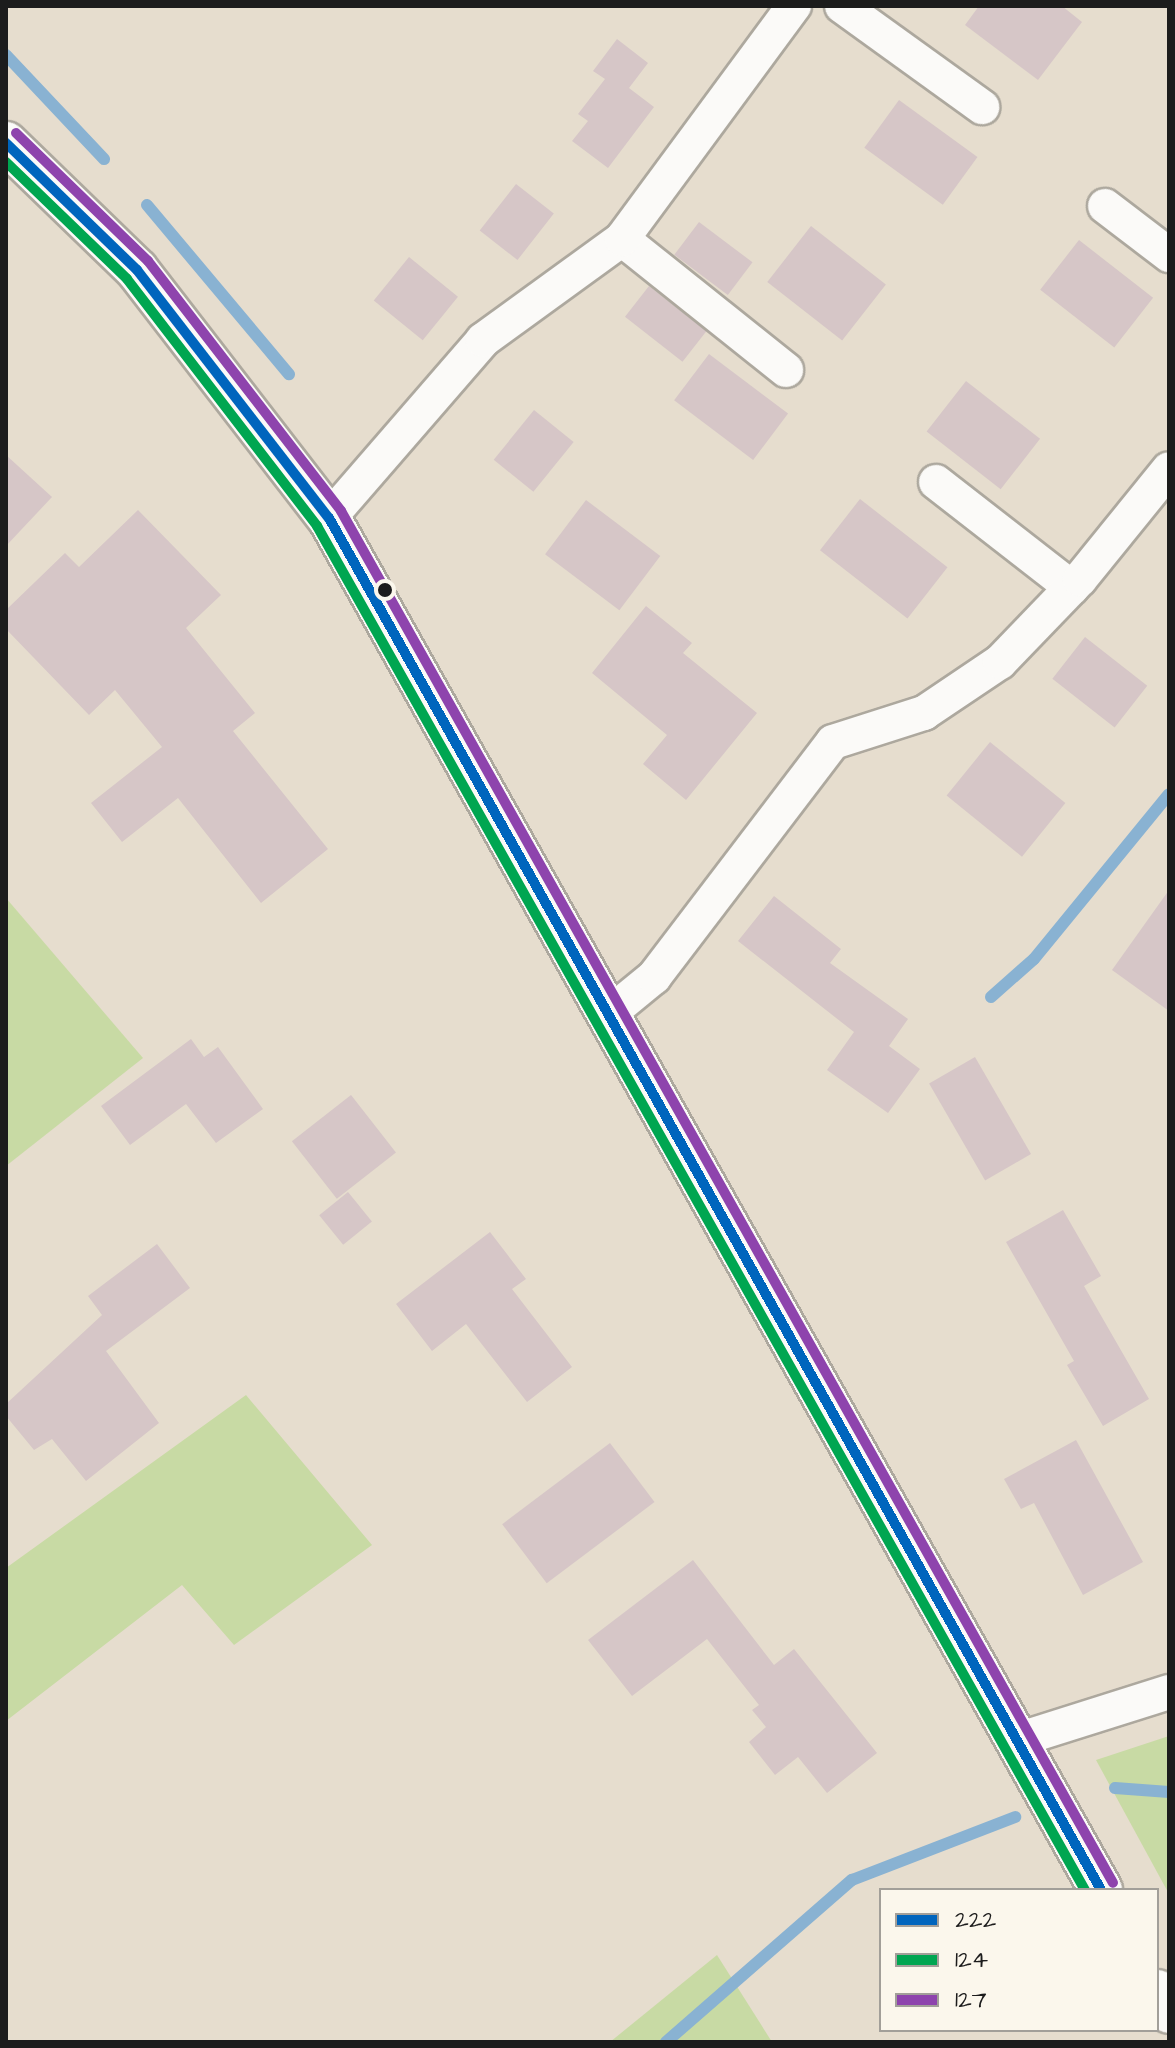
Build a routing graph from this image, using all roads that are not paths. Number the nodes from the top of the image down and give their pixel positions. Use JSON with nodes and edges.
{"nodes":[{"id":1,"x":794,"y":6,"type":"edge"},
{"id":2,"x":842,"y":6,"type":"edge"},
{"id":3,"x":982,"y":107,"type":"dead end"},
{"id":4,"x":6,"y":143,"type":"edge"},
{"id":5,"x":1105,"y":206,"type":"dead end"},
{"id":6,"x":622,"y":239,"type":"junction"},
{"id":7,"x":1169,"y":255,"type":"edge"},
{"id":8,"x":786,"y":370,"type":"dead end"},
{"id":9,"x":1169,"y":469,"type":"edge"},
{"id":10,"x":936,"y":482,"type":"dead end"},
{"id":11,"x":329,"y":518,"type":"junction"},
{"id":12,"x":1072,"y":588,"type":"junction"},
{"id":13,"x":610,"y":1013,"type":"junction"},
{"id":14,"x":1169,"y":1692,"type":"edge"},
{"id":15,"x":1017,"y":1740,"type":"junction"},
{"id":16,"x":1100,"y":1888,"type":"edge"},
{"id":17,"x":1159,"y":1994,"type":"edge"},
{"id":18,"x":1169,"y":2012,"type":"edge"}],
"edges":[{"from":1,"to":6,"type":"street"},
{"from":2,"to":3,"type":"street"},
{"from":4,"to":11,"type":"street"},
{"from":5,"to":7,"type":"street"},
{"from":6,"to":8,"type":"street"},
{"from":6,"to":11,"type":"street"},
{"from":9,"to":12,"type":"street"},
{"from":10,"to":12,"type":"street"},
{"from":11,"to":13,"type":"street"},
{"from":12,"to":13,"type":"street"},
{"from":13,"to":15,"type":"street"},
{"from":14,"to":15,"type":"street"},
{"from":15,"to":16,"type":"street"},
{"from":17,"to":18,"type":"street"}]}
